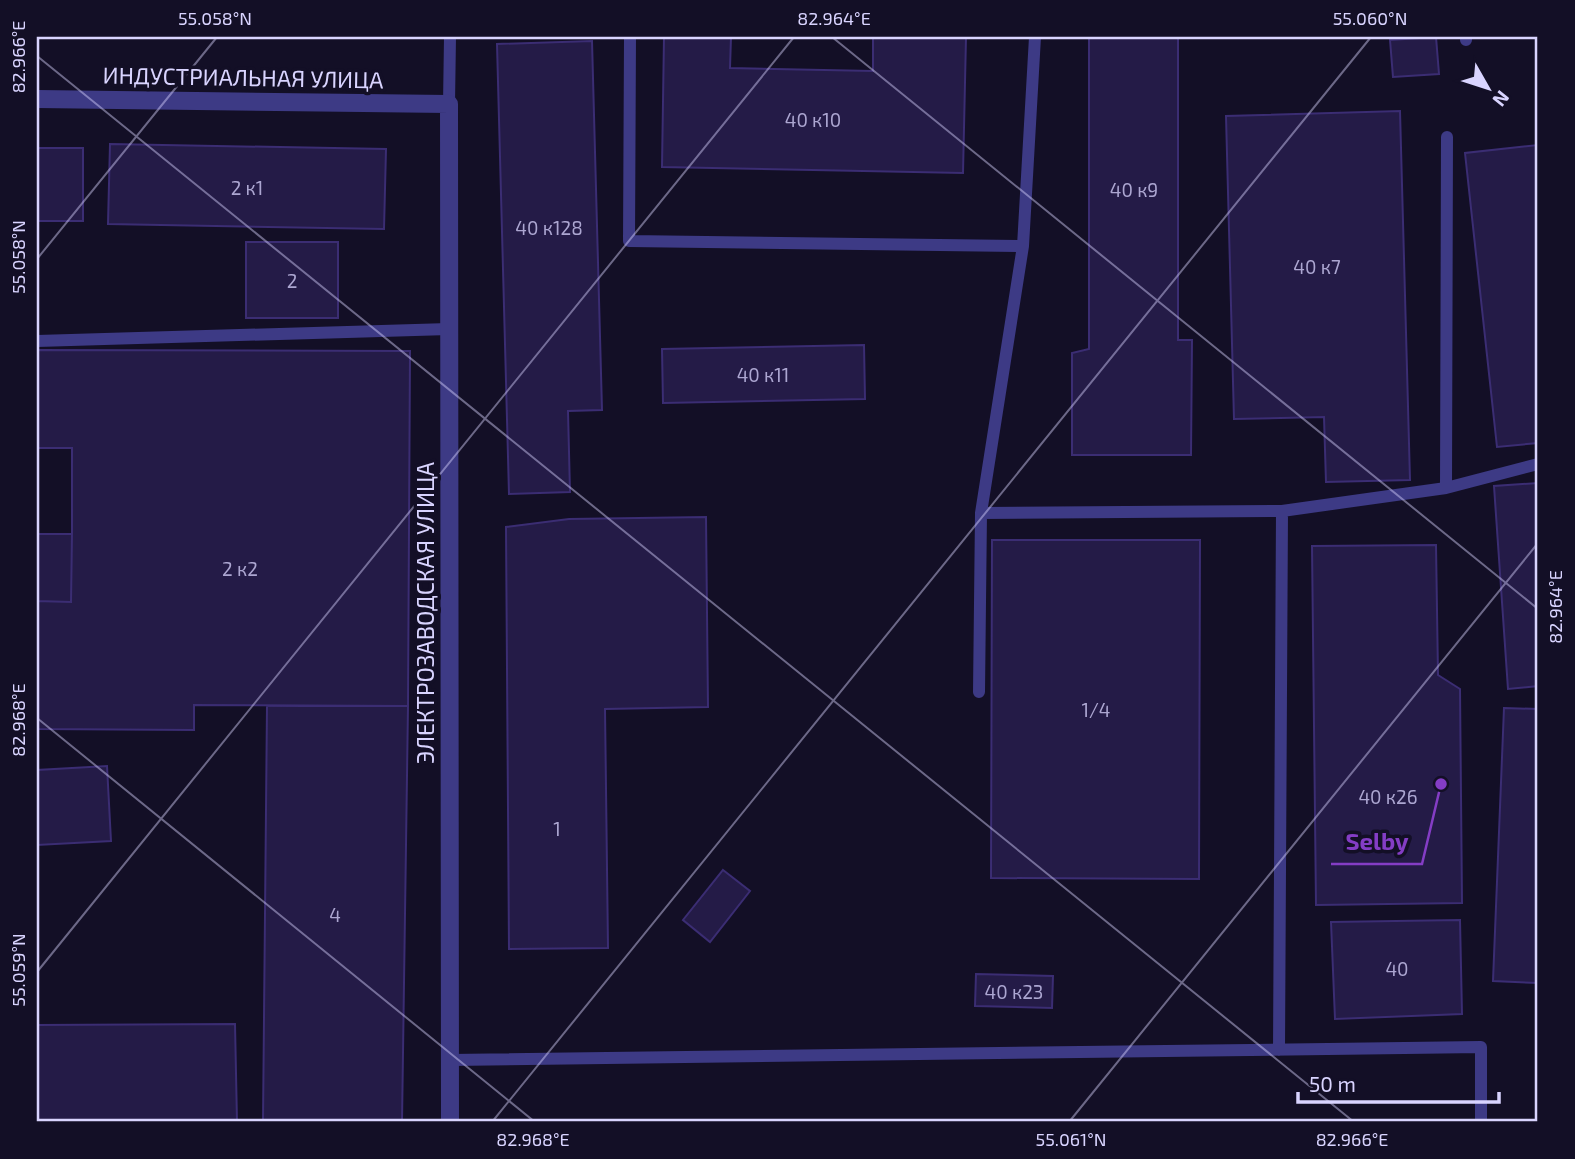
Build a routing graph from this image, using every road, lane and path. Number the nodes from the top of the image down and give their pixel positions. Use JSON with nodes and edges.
{"nodes":[{"id":1,"x":450,"y":37,"type":"edge"},
{"id":2,"x":630,"y":37,"type":"edge"},
{"id":3,"x":1035,"y":37,"type":"edge"},
{"id":4,"x":37,"y":99,"type":"edge"},
{"id":5,"x":449,"y":104,"type":"junction"},
{"id":6,"x":1447,"y":137,"type":"dead end"},
{"id":7,"x":1023,"y":246,"type":"junction"},
{"id":8,"x":449,"y":328,"type":"junction"},
{"id":9,"x":37,"y":341,"type":"edge"},
{"id":10,"x":1538,"y":464,"type":"edge"},
{"id":11,"x":1446,"y":488,"type":"junction"},
{"id":12,"x":1282,"y":511,"type":"junction"},
{"id":13,"x":981,"y":513,"type":"junction"},
{"id":14,"x":979,"y":692,"type":"dead end"},
{"id":15,"x":1279,"y":1050,"type":"junction"},
{"id":16,"x":450,"y":1060,"type":"junction"},
{"id":17,"x":450,"y":1122,"type":"edge"},
{"id":18,"x":1481,"y":1122,"type":"edge"}],
"edges":[{"from":1,"to":5,"type":"lane"},
{"from":2,"to":7,"type":"lane"},
{"from":3,"to":7,"type":"lane"},
{"from":4,"to":5,"type":"street","name":"ИНДУСТРИАЛЬНАЯ УЛИЦА"},
{"from":5,"to":8,"type":"street","name":"ЭЛЕКТРОЗАВОДСКАЯ УЛИЦА"},
{"from":6,"to":11,"type":"lane"},
{"from":7,"to":13,"type":"lane"},
{"from":8,"to":9,"type":"lane"},
{"from":8,"to":16,"type":"street","name":"ЭЛЕКТРОЗАВОДСКАЯ УЛИЦА"},
{"from":10,"to":11,"type":"lane"},
{"from":11,"to":12,"type":"lane"},
{"from":12,"to":13,"type":"lane"},
{"from":12,"to":15,"type":"lane"},
{"from":13,"to":14,"type":"lane"},
{"from":15,"to":16,"type":"lane"},
{"from":15,"to":18,"type":"lane"},
{"from":16,"to":17,"type":"street","name":"ЭЛЕКТРОЗАВОДСКАЯ УЛИЦА"}]}
